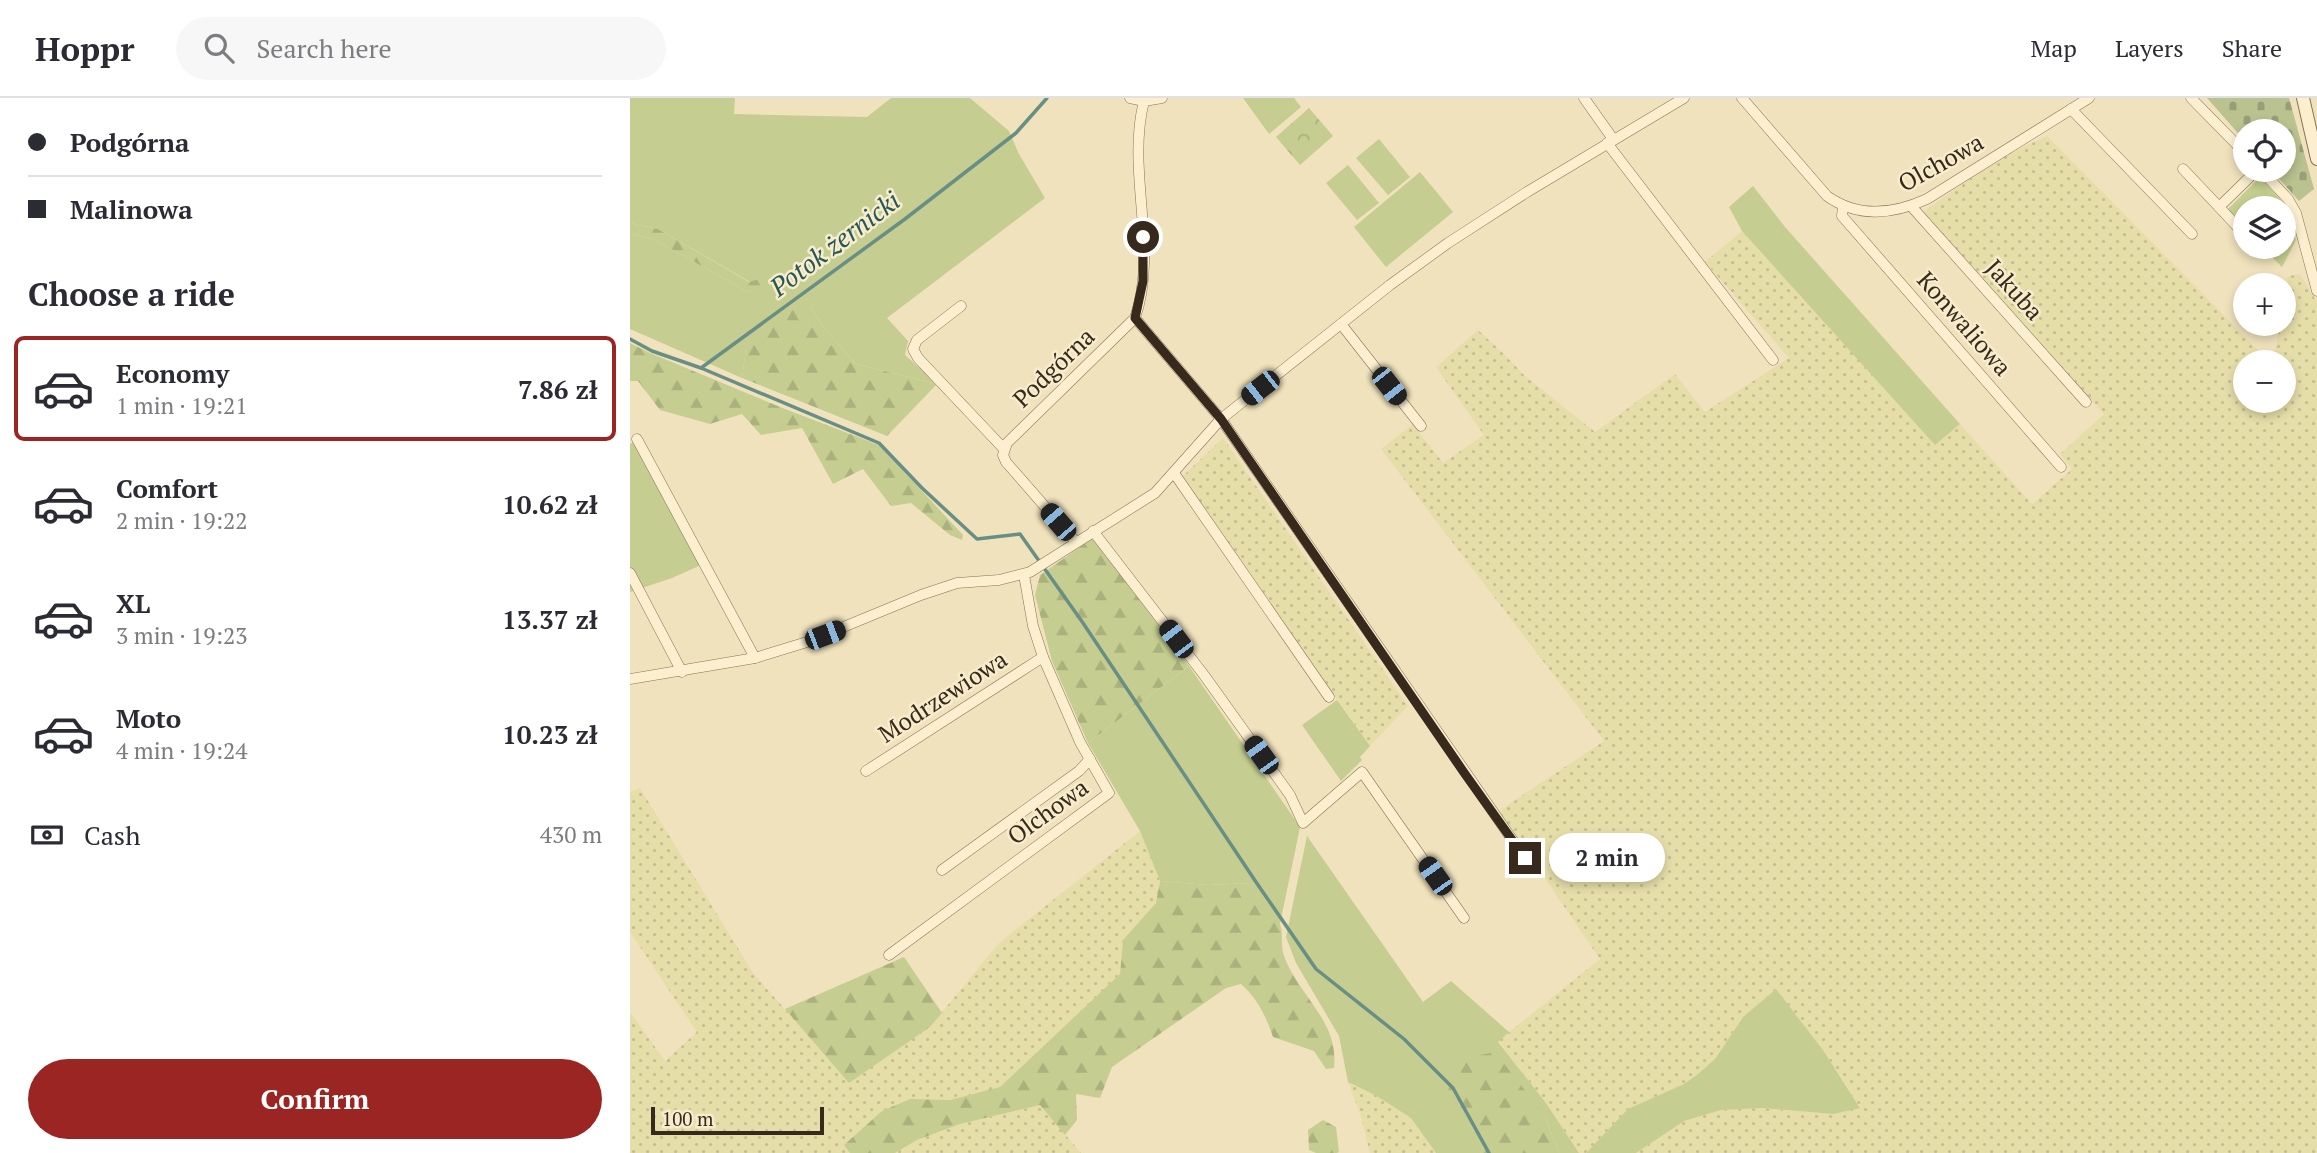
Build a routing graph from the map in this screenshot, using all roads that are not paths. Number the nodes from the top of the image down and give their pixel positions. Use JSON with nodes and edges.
{"nodes":[{"id":1,"x":1130,"y":98,"type":"edge"},
{"id":2,"x":1162,"y":98,"type":"edge"},
{"id":3,"x":1584,"y":98,"type":"edge"},
{"id":4,"x":1684,"y":98,"type":"edge"},
{"id":5,"x":1742,"y":98,"type":"edge"},
{"id":6,"x":2089,"y":98,"type":"edge"},
{"id":7,"x":2191,"y":98,"type":"edge"},
{"id":8,"x":2303,"y":98,"type":"edge"},
{"id":9,"x":1144,"y":101,"type":"junction"},
{"id":10,"x":2071,"y":109,"type":"junction"},
{"id":11,"x":1610,"y":141,"type":"junction"},
{"id":12,"x":2233,"y":141,"type":"edge"},
{"id":13,"x":2317,"y":159,"type":"edge"},
{"id":14,"x":2183,"y":169,"type":"dead end"},
{"id":15,"x":2246,"y":182,"type":"edge"},
{"id":16,"x":2271,"y":182,"type":"edge"},
{"id":17,"x":1843,"y":206,"type":"junction"},
{"id":18,"x":1911,"y":206,"type":"junction"},
{"id":19,"x":2219,"y":207,"type":"junction"},
{"id":20,"x":2233,"y":223,"type":"edge"},
{"id":21,"x":2192,"y":234,"type":"dead end"},
{"id":22,"x":2314,"y":278,"type":"edge"},
{"id":23,"x":2317,"y":291,"type":"edge"},
{"id":24,"x":961,"y":306,"type":"dead end"},
{"id":25,"x":1135,"y":318,"type":"junction"},
{"id":26,"x":1341,"y":324,"type":"junction"},
{"id":27,"x":1773,"y":360,"type":"dead end"},
{"id":28,"x":2085,"y":402,"type":"dead end"},
{"id":29,"x":1221,"y":419,"type":"junction"},
{"id":30,"x":1421,"y":426,"type":"dead end"},
{"id":31,"x":637,"y":439,"type":"dead end"},
{"id":32,"x":1004,"y":449,"type":"junction"},
{"id":33,"x":2061,"y":467,"type":"dead end"},
{"id":34,"x":1174,"y":473,"type":"junction"},
{"id":35,"x":1093,"y":531,"type":"junction"},
{"id":36,"x":1075,"y":541,"type":"junction"},
{"id":37,"x":630,"y":573,"type":"edge"},
{"id":38,"x":1024,"y":575,"type":"junction"},
{"id":39,"x":1043,"y":657,"type":"junction"},
{"id":40,"x":755,"y":658,"type":"junction"},
{"id":41,"x":682,"y":672,"type":"junction"},
{"id":42,"x":630,"y":679,"type":"edge"},
{"id":43,"x":1329,"y":696,"type":"dead end"},
{"id":44,"x":1090,"y":759,"type":"junction"},
{"id":45,"x":866,"y":771,"type":"dead end"},
{"id":46,"x":1525,"y":858,"type":"dead end"},
{"id":47,"x":942,"y":870,"type":"dead end"},
{"id":48,"x":1464,"y":918,"type":"dead end"},
{"id":49,"x":889,"y":955,"type":"dead end"}],
"edges":[{"from":1,"to":9,"type":"street"},
{"from":2,"to":9,"type":"street"},
{"from":3,"to":11,"type":"street"},
{"from":4,"to":11,"type":"street"},
{"from":5,"to":17,"type":"street","name":"Olchowa"},
{"from":6,"to":10,"type":"street","name":"Olchowa"},
{"from":7,"to":12,"type":"street"},
{"from":8,"to":13,"type":"street"},
{"from":9,"to":25,"type":"street"},
{"from":10,"to":18,"type":"street","name":"Olchowa"},
{"from":10,"to":21,"type":"street"},
{"from":11,"to":26,"type":"street"},
{"from":11,"to":27,"type":"street"},
{"from":14,"to":19,"type":"street"},
{"from":15,"to":19,"type":"street"},
{"from":16,"to":22,"type":"street"},
{"from":17,"to":18,"type":"street","name":"Olchowa"},
{"from":17,"to":33,"type":"street","name":"Konwaliowa"},
{"from":18,"to":28,"type":"street","name":"Jakuba"},
{"from":19,"to":20,"type":"street"},
{"from":22,"to":23,"type":"street"},
{"from":24,"to":32,"type":"street"},
{"from":25,"to":29,"type":"street"},
{"from":25,"to":32,"type":"street","name":"Podgórna"},
{"from":26,"to":29,"type":"street"},
{"from":26,"to":30,"type":"street"},
{"from":29,"to":34,"type":"street"},
{"from":29,"to":46,"type":"street"},
{"from":31,"to":40,"type":"street"},
{"from":32,"to":36,"type":"street"},
{"from":34,"to":35,"type":"street"},
{"from":34,"to":43,"type":"street"},
{"from":35,"to":36,"type":"street"},
{"from":35,"to":48,"type":"street"},
{"from":36,"to":38,"type":"street"},
{"from":37,"to":41,"type":"street"},
{"from":38,"to":39,"type":"street","name":"Olchowa"},
{"from":38,"to":40,"type":"street"},
{"from":39,"to":44,"type":"street","name":"Olchowa"},
{"from":39,"to":45,"type":"street","name":"Modrzewiowa"},
{"from":40,"to":41,"type":"street"},
{"from":41,"to":42,"type":"street"},
{"from":44,"to":47,"type":"street"},
{"from":44,"to":49,"type":"street","name":"Olchowa"}]}
